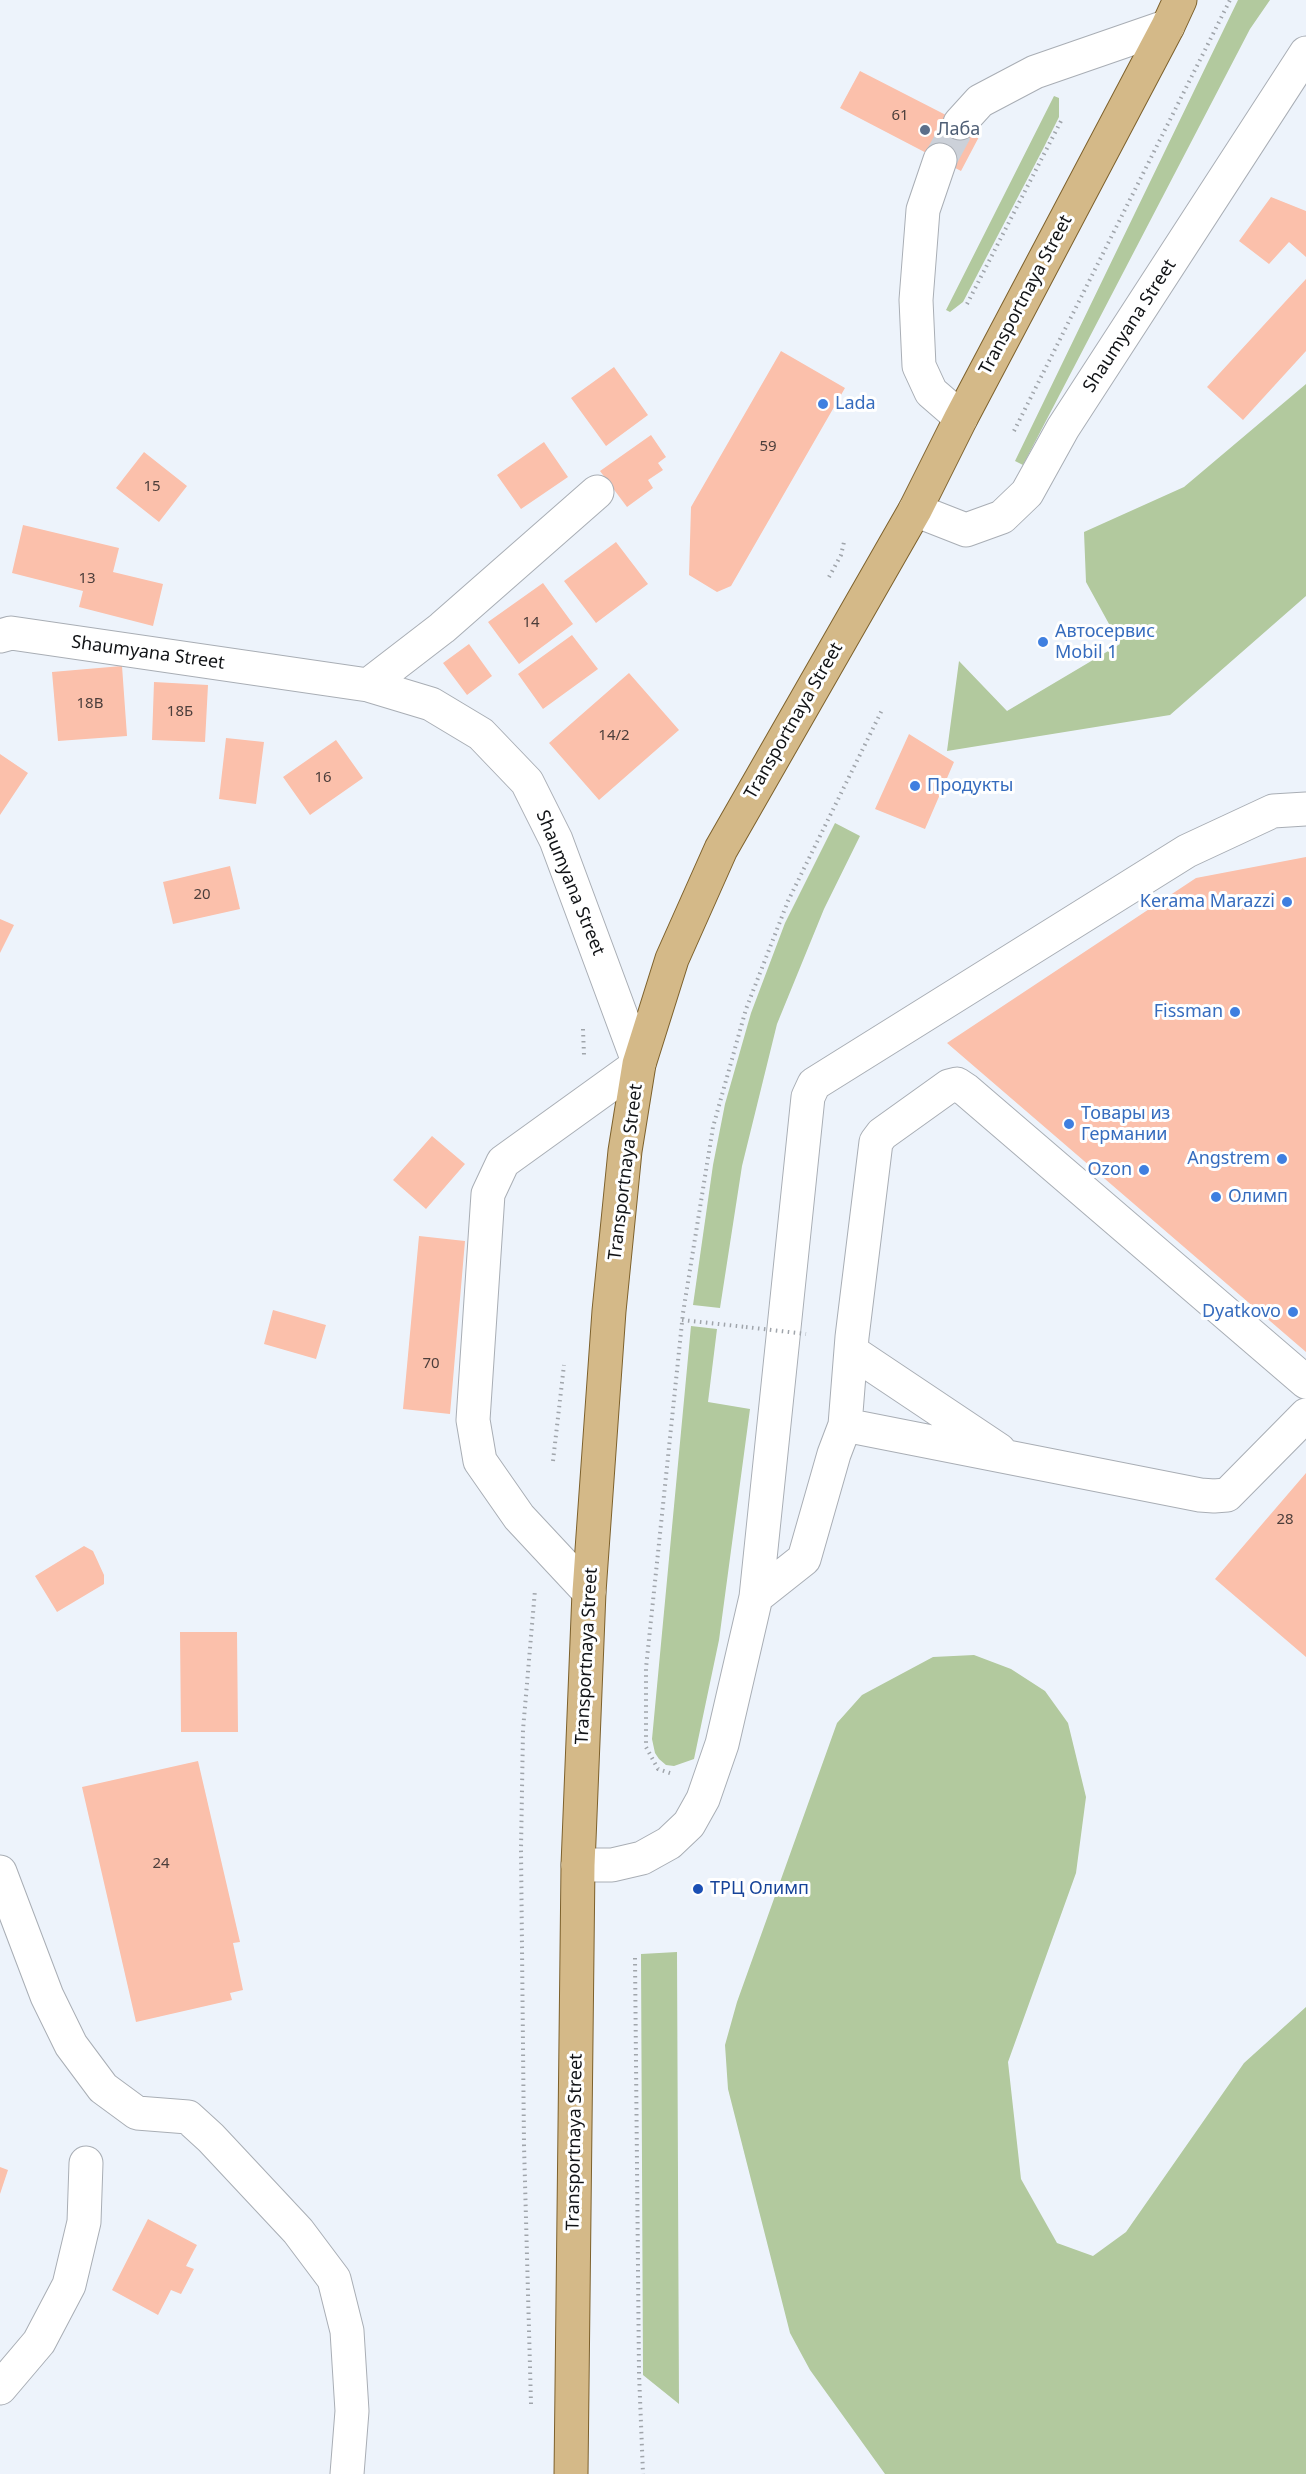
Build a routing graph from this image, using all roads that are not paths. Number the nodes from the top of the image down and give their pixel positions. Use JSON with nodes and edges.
{"nodes":[{"id":1,"x":1174,"y":13,"type":"edge"},
{"id":2,"x":1306,"y":53,"type":"edge"},
{"id":3,"x":960,"y":123,"type":"tunnel mouth"},
{"id":4,"x":940,"y":160,"type":"tunnel mouth"},
{"id":5,"x":961,"y":418,"type":"junction"},
{"id":6,"x":597,"y":492,"type":"dead end"},
{"id":7,"x":915,"y":510,"type":"junction"},
{"id":8,"x":0,"y":636,"type":"edge"},
{"id":9,"x":368,"y":685,"type":"junction"},
{"id":10,"x":1306,"y":809,"type":"edge"},
{"id":11,"x":639,"y":1064,"type":"junction"},
{"id":12,"x":851,"y":1351,"type":"junction"},
{"id":13,"x":1306,"y":1382,"type":"edge"},
{"id":14,"x":1306,"y":1415,"type":"edge"},
{"id":15,"x":845,"y":1425,"type":"junction"},
{"id":16,"x":1010,"y":1458,"type":"junction"},
{"id":17,"x":589,"y":1592,"type":"junction"},
{"id":18,"x":756,"y":1597,"type":"junction"},
{"id":19,"x":578,"y":1865,"type":"junction"},
{"id":20,"x":0,"y":1872,"type":"edge"},
{"id":21,"x":86,"y":2163,"type":"dead end"},
{"id":22,"x":0,"y":2388,"type":"edge"},
{"id":23,"x":347,"y":2474,"type":"edge"},
{"id":24,"x":571,"y":2474,"type":"edge"}],
"edges":[{"from":1,"to":3,"type":"street"},
{"from":1,"to":5,"type":"main road","name":"Transportnaya Street"},
{"from":2,"to":7,"type":"street","name":"Shaumyana Street"},
{"from":4,"to":5,"type":"street"},
{"from":5,"to":7,"type":"main road","name":"Transportnaya Street"},
{"from":6,"to":9,"type":"street"},
{"from":7,"to":11,"type":"main road","name":"Transportnaya Street"},
{"from":8,"to":9,"type":"street","name":"Shaumyana Street"},
{"from":9,"to":11,"type":"street","name":"Shaumyana Street"},
{"from":10,"to":18,"type":"street"},
{"from":11,"to":17,"type":"main road","name":"Transportnaya Street"},
{"from":11,"to":17,"type":"street"},
{"from":12,"to":13,"type":"street"},
{"from":12,"to":15,"type":"street"},
{"from":12,"to":16,"type":"street"},
{"from":14,"to":16,"type":"street"},
{"from":15,"to":16,"type":"street"},
{"from":15,"to":18,"type":"street"},
{"from":17,"to":19,"type":"main road","name":"Transportnaya Street"},
{"from":18,"to":19,"type":"street"},
{"from":19,"to":24,"type":"main road","name":"Transportnaya Street"},
{"from":20,"to":23,"type":"street"},
{"from":21,"to":22,"type":"street"}]}
